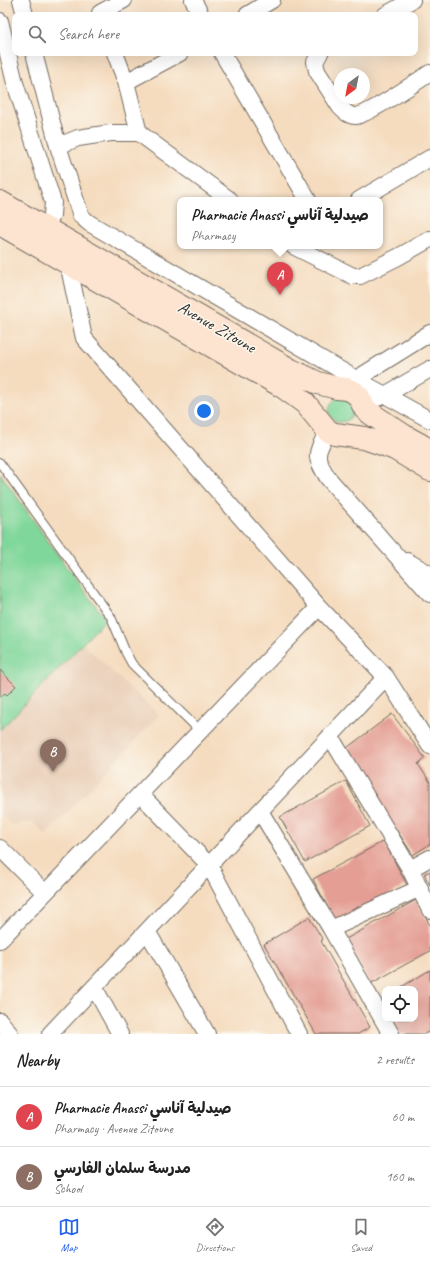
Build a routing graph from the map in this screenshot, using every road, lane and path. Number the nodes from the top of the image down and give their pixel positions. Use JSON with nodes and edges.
{"nodes":[{"id":1,"x":21,"y":0,"type":"edge"},
{"id":2,"x":124,"y":0,"type":"edge"},
{"id":3,"x":193,"y":0,"type":"edge"},
{"id":4,"x":272,"y":0,"type":"edge"},
{"id":5,"x":412,"y":0,"type":"edge"},
{"id":6,"x":98,"y":9,"type":"edge"},
{"id":7,"x":23,"y":12,"type":"edge"},
{"id":8,"x":199,"y":12,"type":"edge"},
{"id":9,"x":252,"y":12,"type":"edge"},
{"id":10,"x":390,"y":12,"type":"edge"},
{"id":11,"x":0,"y":21,"type":"edge"},
{"id":12,"x":35,"y":56,"type":"edge"},
{"id":13,"x":116,"y":56,"type":"edge"},
{"id":14,"x":174,"y":56,"type":"edge"},
{"id":15,"x":224,"y":56,"type":"edge"},
{"id":16,"x":318,"y":56,"type":"edge"},
{"id":17,"x":430,"y":74,"type":"edge"},
{"id":18,"x":0,"y":75,"type":"edge"},
{"id":19,"x":126,"y":82,"type":"junction"},
{"id":20,"x":15,"y":83,"type":"junction"},
{"id":21,"x":139,"y":133,"type":"junction"},
{"id":22,"x":58,"y":146,"type":"junction"},
{"id":23,"x":430,"y":158,"type":"edge"},
{"id":24,"x":226,"y":197,"type":"edge"},
{"id":25,"x":306,"y":197,"type":"edge"},
{"id":26,"x":364,"y":197,"type":"edge"},
{"id":27,"x":0,"y":202,"type":"edge"},
{"id":28,"x":0,"y":224,"type":"edge"},
{"id":29,"x":46,"y":229,"type":"junction"},
{"id":30,"x":430,"y":239,"type":"edge"},
{"id":31,"x":299,"y":249,"type":"edge"},
{"id":32,"x":68,"y":263,"type":"junction"},
{"id":33,"x":430,"y":333,"type":"edge"},
{"id":34,"x":430,"y":369,"type":"edge"},
{"id":35,"x":345,"y":385,"type":"junction"},
{"id":36,"x":385,"y":395,"type":"junction"},
{"id":37,"x":364,"y":406,"type":"junction"},
{"id":38,"x":430,"y":420,"type":"edge"},
{"id":39,"x":330,"y":428,"type":"junction"},
{"id":40,"x":430,"y":450,"type":"edge"},
{"id":41,"x":0,"y":463,"type":"edge"},
{"id":42,"x":430,"y":470,"type":"edge"},
{"id":43,"x":395,"y":554,"type":"junction"},
{"id":44,"x":430,"y":574,"type":"edge"},
{"id":45,"x":430,"y":594,"type":"edge"},
{"id":46,"x":319,"y":607,"type":"junction"},
{"id":47,"x":386,"y":677,"type":"junction"},
{"id":48,"x":200,"y":731,"type":"junction"},
{"id":49,"x":330,"y":736,"type":"junction"},
{"id":50,"x":430,"y":745,"type":"edge"},
{"id":51,"x":140,"y":794,"type":"junction"},
{"id":52,"x":260,"y":811,"type":"junction"},
{"id":53,"x":0,"y":848,"type":"edge"},
{"id":54,"x":430,"y":858,"type":"edge"},
{"id":55,"x":209,"y":865,"type":"junction"},
{"id":56,"x":410,"y":869,"type":"junction"},
{"id":57,"x":420,"y":888,"type":"junction"},
{"id":58,"x":45,"y":893,"type":"junction"},
{"id":59,"x":430,"y":910,"type":"edge"},
{"id":60,"x":331,"y":929,"type":"junction"},
{"id":61,"x":146,"y":931,"type":"junction"},
{"id":62,"x":0,"y":940,"type":"edge"},
{"id":63,"x":94,"y":987,"type":"junction"},
{"id":64,"x":0,"y":1021,"type":"edge"},
{"id":65,"x":10,"y":1034,"type":"edge"},
{"id":66,"x":50,"y":1034,"type":"edge"},
{"id":67,"x":120,"y":1034,"type":"edge"},
{"id":68,"x":207,"y":1034,"type":"edge"},
{"id":69,"x":299,"y":1034,"type":"edge"},
{"id":70,"x":391,"y":1034,"type":"edge"}],
"edges":[{"from":1,"to":7,"type":"street"},
{"from":2,"to":6,"type":"street"},
{"from":3,"to":8,"type":"street"},
{"from":4,"to":9,"type":"street"},
{"from":5,"to":10,"type":"street"},
{"from":11,"to":20,"type":"street"},
{"from":12,"to":22,"type":"street"},
{"from":13,"to":19,"type":"street"},
{"from":14,"to":19,"type":"street"},
{"from":15,"to":25,"type":"street"},
{"from":16,"to":17,"type":"street"},
{"from":18,"to":20,"type":"street"},
{"from":19,"to":21,"type":"street"},
{"from":20,"to":29,"type":"street"},
{"from":21,"to":22,"type":"street"},
{"from":21,"to":24,"type":"street"},
{"from":22,"to":35,"type":"street"},
{"from":23,"to":26,"type":"street"},
{"from":27,"to":29,"type":"main road","name":"Avenue Zitoune"},
{"from":28,"to":32,"type":"main road","name":"Avenue Zitoune"},
{"from":29,"to":35,"type":"main road","name":"Avenue Zitoune"},
{"from":30,"to":31,"type":"street"},
{"from":32,"to":39,"type":"main road","name":"Avenue Zitoune"},
{"from":32,"to":46,"type":"street"},
{"from":33,"to":35,"type":"street"},
{"from":34,"to":36,"type":"street"},
{"from":35,"to":36,"type":"street"},
{"from":35,"to":37,"type":"main road","name":"Avenue Zitoune"},
{"from":35,"to":39,"type":"main road"},
{"from":36,"to":37,"type":"street"},
{"from":36,"to":38,"type":"street"},
{"from":37,"to":39,"type":"main road"},
{"from":37,"to":40,"type":"main road","name":"Avenue Zitoune"},
{"from":39,"to":42,"type":"main road"},
{"from":39,"to":43,"type":"street"},
{"from":41,"to":48,"type":"lane"},
{"from":43,"to":44,"type":"street"},
{"from":43,"to":45,"type":"street"},
{"from":46,"to":47,"type":"street"},
{"from":46,"to":48,"type":"street"},
{"from":47,"to":49,"type":"street"},
{"from":47,"to":50,"type":"street"},
{"from":48,"to":51,"type":"street"},
{"from":49,"to":52,"type":"street"},
{"from":49,"to":56,"type":"street"},
{"from":51,"to":55,"type":"street"},
{"from":51,"to":58,"type":"street"},
{"from":52,"to":55,"type":"street"},
{"from":52,"to":60,"type":"street"},
{"from":53,"to":58,"type":"street"},
{"from":54,"to":56,"type":"street"},
{"from":55,"to":61,"type":"street"},
{"from":55,"to":69,"type":"street"},
{"from":56,"to":57,"type":"street"},
{"from":57,"to":59,"type":"street"},
{"from":57,"to":60,"type":"street"},
{"from":58,"to":62,"type":"street"},
{"from":60,"to":70,"type":"street"},
{"from":61,"to":63,"type":"street"},
{"from":61,"to":68,"type":"street"},
{"from":63,"to":66,"type":"street"},
{"from":63,"to":67,"type":"street"},
{"from":64,"to":65,"type":"street"}]}
